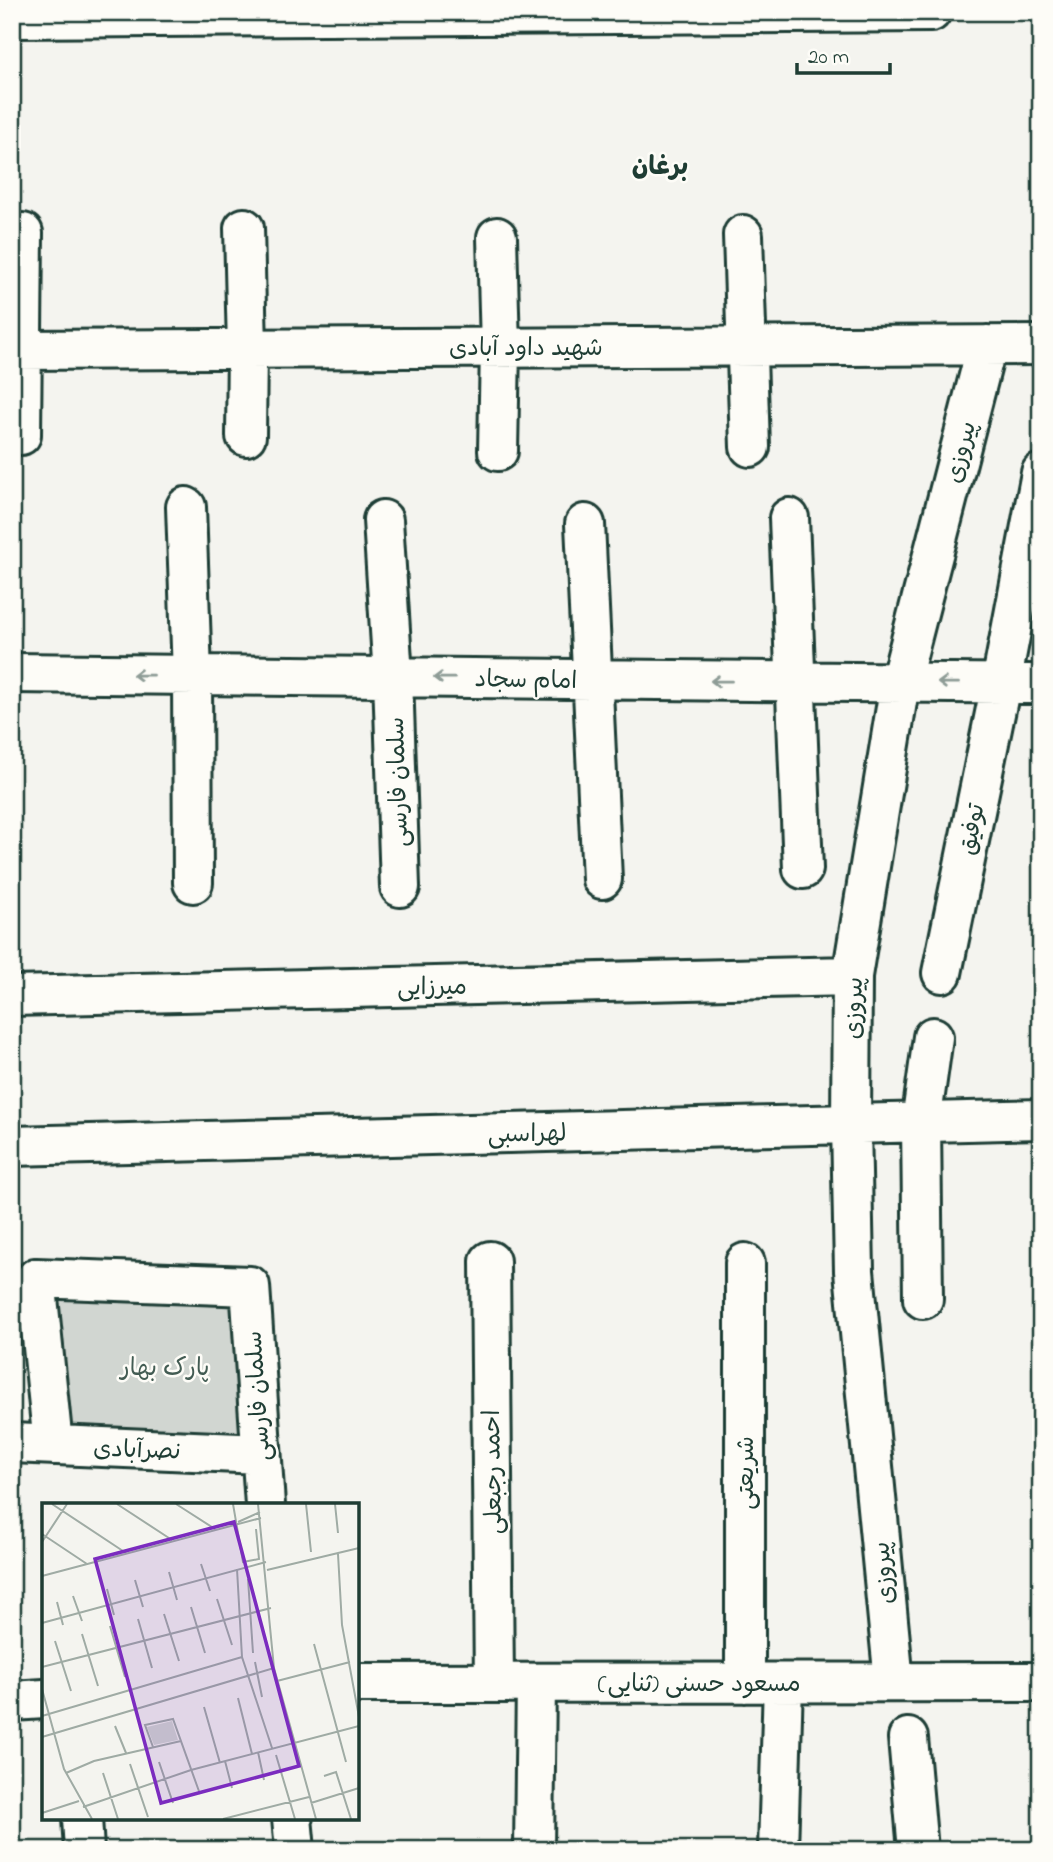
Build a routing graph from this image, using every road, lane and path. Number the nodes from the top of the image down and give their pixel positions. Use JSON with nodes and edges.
{"nodes":[{"id":1,"x":931,"y":12,"type":"edge"},
{"id":2,"x":907,"y":13,"type":"edge"},
{"id":3,"x":227,"y":14,"type":"edge"},
{"id":4,"x":574,"y":14,"type":"edge"},
{"id":5,"x":12,"y":18,"type":"edge"},
{"id":6,"x":244,"y":228,"type":"dead end"},
{"id":7,"x":23,"y":233,"type":"dead end"},
{"id":8,"x":743,"y":235,"type":"dead end"},
{"id":9,"x":497,"y":237,"type":"dead end"},
{"id":10,"x":987,"y":345,"type":"junction"},
{"id":11,"x":1041,"y":345,"type":"edge"},
{"id":12,"x":746,"y":346,"type":"junction"},
{"id":13,"x":247,"y":348,"type":"junction"},
{"id":14,"x":500,"y":348,"type":"junction"},
{"id":15,"x":17,"y":350,"type":"edge"},
{"id":16,"x":21,"y":435,"type":"dead end"},
{"id":17,"x":246,"y":436,"type":"dead end"},
{"id":18,"x":750,"y":447,"type":"dead end"},
{"id":19,"x":498,"y":451,"type":"dead end"},
{"id":20,"x":1041,"y":473,"type":"edge"},
{"id":21,"x":186,"y":507,"type":"dead end"},
{"id":22,"x":789,"y":518,"type":"dead end"},
{"id":23,"x":383,"y":520,"type":"dead end"},
{"id":24,"x":585,"y":524,"type":"dead end"},
{"id":25,"x":12,"y":673,"type":"edge"},
{"id":26,"x":192,"y":676,"type":"junction"},
{"id":27,"x":393,"y":677,"type":"junction"},
{"id":28,"x":593,"y":680,"type":"junction"},
{"id":29,"x":797,"y":682,"type":"junction"},
{"id":30,"x":900,"y":683,"type":"junction"},
{"id":31,"x":1001,"y":684,"type":"junction"},
{"id":32,"x":1041,"y":684,"type":"edge"},
{"id":33,"x":803,"y":869,"type":"dead end"},
{"id":34,"x":602,"y":879,"type":"dead end"},
{"id":35,"x":193,"y":883,"type":"dead end"},
{"id":36,"x":400,"y":887,"type":"dead end"},
{"id":37,"x":942,"y":973,"type":"dead end"},
{"id":38,"x":852,"y":976,"type":"junction"},
{"id":39,"x":12,"y":996,"type":"edge"},
{"id":40,"x":933,"y":1037,"type":"dead end"},
{"id":41,"x":1041,"y":1119,"type":"edge"},
{"id":42,"x":921,"y":1123,"type":"junction"},
{"id":43,"x":851,"y":1124,"type":"junction"},
{"id":44,"x":12,"y":1146,"type":"edge"},
{"id":45,"x":490,"y":1261,"type":"dead end"},
{"id":46,"x":745,"y":1263,"type":"dead end"},
{"id":47,"x":923,"y":1299,"type":"dead end"},
{"id":48,"x":12,"y":1443,"type":"edge"},
{"id":49,"x":53,"y":1446,"type":"junction"},
{"id":50,"x":261,"y":1454,"type":"junction"},
{"id":51,"x":265,"y":1503,"type":"edge"},
{"id":52,"x":894,"y":1682,"type":"junction"},
{"id":53,"x":1041,"y":1682,"type":"edge"},
{"id":54,"x":359,"y":1683,"type":"edge"},
{"id":55,"x":494,"y":1683,"type":"junction"},
{"id":56,"x":536,"y":1683,"type":"junction"},
{"id":57,"x":745,"y":1683,"type":"junction"},
{"id":58,"x":783,"y":1683,"type":"junction"},
{"id":59,"x":42,"y":1699,"type":"edge"},
{"id":60,"x":12,"y":1701,"type":"edge"},
{"id":61,"x":908,"y":1738,"type":"dead end"},
{"id":62,"x":82,"y":1820,"type":"edge"},
{"id":63,"x":292,"y":1820,"type":"edge"},
{"id":64,"x":84,"y":1850,"type":"edge"},
{"id":65,"x":295,"y":1850,"type":"edge"},
{"id":66,"x":534,"y":1850,"type":"edge"},
{"id":67,"x":778,"y":1850,"type":"edge"},
{"id":68,"x":918,"y":1850,"type":"edge"}],
"edges":[{"from":1,"to":2,"type":"street"},
{"from":2,"to":4,"type":"street"},
{"from":3,"to":4,"type":"street"},
{"from":3,"to":5,"type":"street"},
{"from":6,"to":13,"type":"street"},
{"from":7,"to":15,"type":"street"},
{"from":8,"to":12,"type":"street"},
{"from":9,"to":14,"type":"street"},
{"from":10,"to":11,"type":"street","name":"شهید داود آبادی"},
{"from":10,"to":12,"type":"street","name":"شهید داود آبادی"},
{"from":10,"to":30,"type":"street","name":"پیروزی"},
{"from":12,"to":14,"type":"street","name":"شهید داود آبادی"},
{"from":12,"to":18,"type":"street"},
{"from":13,"to":14,"type":"street","name":"شهید داود آبادی"},
{"from":13,"to":15,"type":"street","name":"شهید داود آبادی"},
{"from":13,"to":17,"type":"street"},
{"from":14,"to":19,"type":"street"},
{"from":15,"to":16,"type":"street"},
{"from":20,"to":31,"type":"street","name":"توفیق"},
{"from":21,"to":26,"type":"street"},
{"from":22,"to":29,"type":"street"},
{"from":23,"to":27,"type":"street","name":"سلمان فارسی"},
{"from":24,"to":28,"type":"street"},
{"from":26,"to":25,"type":"street","name":"امام سجاد","one_way":true},
{"from":26,"to":27,"type":"street","name":"امام سجاد"},
{"from":26,"to":35,"type":"street"},
{"from":28,"to":27,"type":"street","name":"امام سجاد","one_way":true},
{"from":27,"to":36,"type":"street","name":"سلمان فارسی"},
{"from":29,"to":28,"type":"street","name":"امام سجاد","one_way":true},
{"from":28,"to":34,"type":"street"},
{"from":29,"to":30,"type":"street","name":"امام سجاد"},
{"from":29,"to":33,"type":"street"},
{"from":31,"to":30,"type":"street","name":"امام سجاد","one_way":true},
{"from":30,"to":38,"type":"street","name":"پیروزی"},
{"from":31,"to":32,"type":"street","name":"امام سجاد"},
{"from":31,"to":37,"type":"street","name":"توفیق"},
{"from":38,"to":39,"type":"street","name":"میرزایی"},
{"from":38,"to":43,"type":"street","name":"پیروزی"},
{"from":40,"to":42,"type":"street"},
{"from":41,"to":42,"type":"street","name":"لهراسبی"},
{"from":42,"to":43,"type":"street","name":"لهراسبی"},
{"from":42,"to":47,"type":"street"},
{"from":43,"to":44,"type":"street","name":"لهراسبی"},
{"from":43,"to":52,"type":"street","name":"پیروزی"},
{"from":45,"to":55,"type":"street","name":"احمد رجبعلی"},
{"from":46,"to":57,"type":"street","name":"شریعتی"},
{"from":48,"to":49,"type":"street","name":"نصرآبادی"},
{"from":49,"to":50,"type":"street","name":"نصرآبادی"},
{"from":49,"to":50,"type":"street","name":"سلمان فارسی"},
{"from":50,"to":51,"type":"street","name":"سلمان فارسی"},
{"from":52,"to":53,"type":"street","name":"مسعود حسنی (ثنایی)"},
{"from":52,"to":58,"type":"street","name":"مسعود حسنی (ثنایی)"},
{"from":54,"to":55,"type":"street","name":"مسعود حسنی (ثنایی)"},
{"from":55,"to":56,"type":"street","name":"مسعود حسنی (ثنایی)"},
{"from":56,"to":57,"type":"street","name":"مسعود حسنی (ثنایی)"},
{"from":56,"to":66,"type":"street"},
{"from":57,"to":58,"type":"street","name":"مسعود حسنی (ثنایی)"},
{"from":58,"to":67,"type":"street"},
{"from":59,"to":60,"type":"street"},
{"from":61,"to":68,"type":"street"},
{"from":62,"to":64,"type":"street"},
{"from":63,"to":65,"type":"street"}]}
